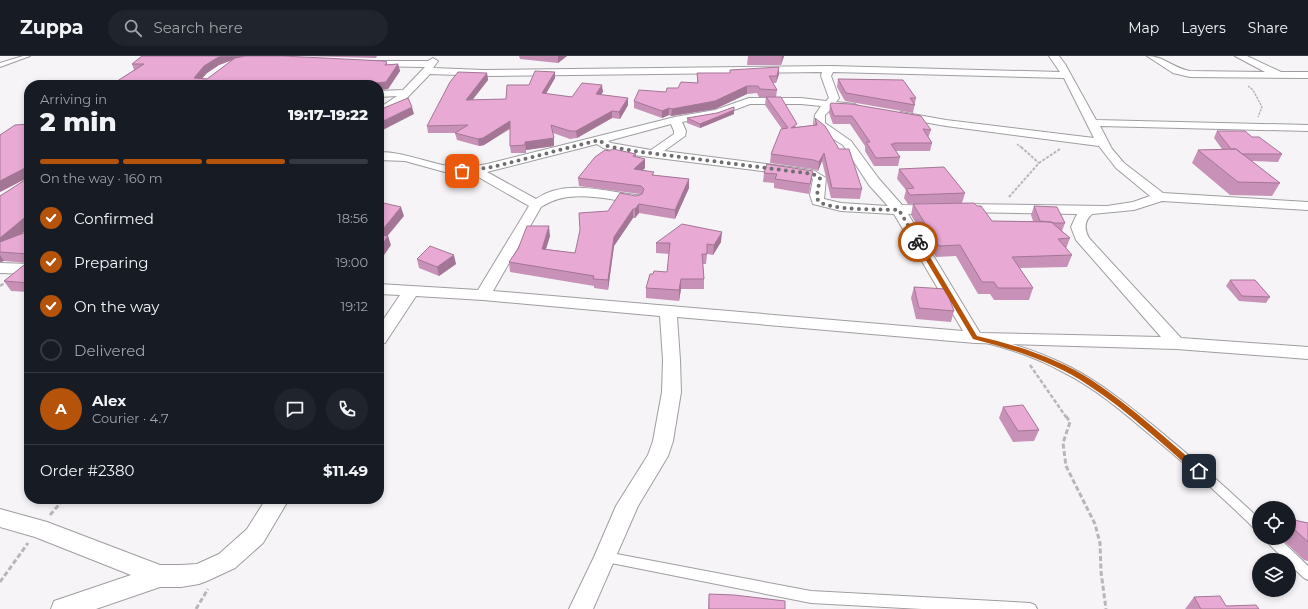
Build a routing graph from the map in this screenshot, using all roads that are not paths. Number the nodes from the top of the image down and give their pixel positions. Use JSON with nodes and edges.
{"nodes":[{"id":1,"x":28,"y":56,"type":"edge"},
{"id":2,"x":1054,"y":56,"type":"edge"},
{"id":3,"x":1152,"y":56,"type":"edge"},
{"id":4,"x":1240,"y":56,"type":"edge"},
{"id":5,"x":353,"y":63,"type":"edge"},
{"id":6,"x":432,"y":64,"type":"edge"},
{"id":7,"x":0,"y":65,"type":"edge"},
{"id":8,"x":831,"y":69,"type":"junction"},
{"id":9,"x":1067,"y":75,"type":"junction"},
{"id":10,"x":1281,"y":75,"type":"junction"},
{"id":11,"x":1308,"y":75,"type":"edge"},
{"id":12,"x":384,"y":94,"type":"edge"},
{"id":13,"x":406,"y":94,"type":"junction"},
{"id":14,"x":829,"y":103,"type":"junction"},
{"id":15,"x":868,"y":109,"type":"edge"},
{"id":16,"x":384,"y":110,"type":"edge"},
{"id":17,"x":888,"y":112,"type":"edge"},
{"id":18,"x":675,"y":120,"type":"junction"},
{"id":19,"x":1093,"y":123,"type":"junction"},
{"id":20,"x":1308,"y":128,"type":"edge"},
{"id":21,"x":599,"y":140,"type":"junction"},
{"id":22,"x":1102,"y":143,"type":"junction"},
{"id":23,"x":654,"y":154,"type":"junction"},
{"id":24,"x":384,"y":156,"type":"edge"},
{"id":25,"x":475,"y":170,"type":"junction"},
{"id":26,"x":1160,"y":197,"type":"junction"},
{"id":27,"x":636,"y":199,"type":"edge"},
{"id":28,"x":536,"y":205,"type":"junction"},
{"id":29,"x":1292,"y":206,"type":"junction"},
{"id":30,"x":1308,"y":206,"type":"edge"},
{"id":31,"x":899,"y":210,"type":"junction"},
{"id":32,"x":1089,"y":210,"type":"junction"},
{"id":33,"x":1308,"y":220,"type":"edge"},
{"id":34,"x":0,"y":268,"type":"edge"},
{"id":35,"x":24,"y":270,"type":"edge"},
{"id":36,"x":384,"y":289,"type":"edge"},
{"id":37,"x":411,"y":291,"type":"junction"},
{"id":38,"x":483,"y":296,"type":"junction"},
{"id":39,"x":668,"y":311,"type":"junction"},
{"id":40,"x":384,"y":332,"type":"edge"},
{"id":41,"x":975,"y":338,"type":"junction"},
{"id":42,"x":1176,"y":344,"type":"junction"},
{"id":43,"x":1308,"y":353,"type":"edge"},
{"id":44,"x":275,"y":504,"type":"edge"},
{"id":45,"x":0,"y":518,"type":"edge"},
{"id":46,"x":1252,"y":520,"type":"edge"},
{"id":47,"x":1278,"y":545,"type":"edge"},
{"id":48,"x":606,"y":557,"type":"junction"},
{"id":49,"x":1308,"y":574,"type":"edge"},
{"id":50,"x":160,"y":576,"type":"junction"},
{"id":51,"x":63,"y":609,"type":"edge"},
{"id":52,"x":581,"y":609,"type":"edge"},
{"id":53,"x":1030,"y":609,"type":"edge"}],
"edges":[{"from":1,"to":7,"type":"lane"},
{"from":2,"to":9,"type":"street"},
{"from":3,"to":10,"type":"street"},
{"from":4,"to":10,"type":"street"},
{"from":5,"to":6,"type":"street"},
{"from":6,"to":8,"type":"street"},
{"from":6,"to":13,"type":"street"},
{"from":8,"to":9,"type":"street"},
{"from":8,"to":14,"type":"street"},
{"from":9,"to":19,"type":"street"},
{"from":10,"to":11,"type":"street"},
{"from":12,"to":13,"type":"street"},
{"from":13,"to":16,"type":"street"},
{"from":14,"to":15,"type":"street"},
{"from":14,"to":18,"type":"street"},
{"from":14,"to":31,"type":"street"},
{"from":17,"to":22,"type":"street"},
{"from":18,"to":21,"type":"street"},
{"from":18,"to":23,"type":"street"},
{"from":19,"to":20,"type":"street"},
{"from":19,"to":22,"type":"street"},
{"from":21,"to":23,"type":"street"},
{"from":21,"to":25,"type":"street"},
{"from":22,"to":26,"type":"street"},
{"from":23,"to":31,"type":"street"},
{"from":24,"to":25,"type":"street"},
{"from":25,"to":28,"type":"street"},
{"from":26,"to":29,"type":"street"},
{"from":26,"to":32,"type":"street"},
{"from":27,"to":28,"type":"street"},
{"from":28,"to":38,"type":"street"},
{"from":29,"to":30,"type":"street"},
{"from":29,"to":33,"type":"street"},
{"from":31,"to":32,"type":"street"},
{"from":31,"to":41,"type":"street"},
{"from":32,"to":42,"type":"street"},
{"from":34,"to":35,"type":"street"},
{"from":36,"to":37,"type":"street"},
{"from":37,"to":38,"type":"street"},
{"from":37,"to":40,"type":"street"},
{"from":38,"to":39,"type":"street"},
{"from":39,"to":41,"type":"street"},
{"from":39,"to":48,"type":"street"},
{"from":41,"to":42,"type":"street"},
{"from":41,"to":46,"type":"lane"},
{"from":42,"to":43,"type":"street"},
{"from":44,"to":50,"type":"street"},
{"from":45,"to":50,"type":"street"},
{"from":47,"to":49,"type":"lane"},
{"from":48,"to":52,"type":"street"},
{"from":48,"to":53,"type":"lane"},
{"from":50,"to":51,"type":"street"}]}
